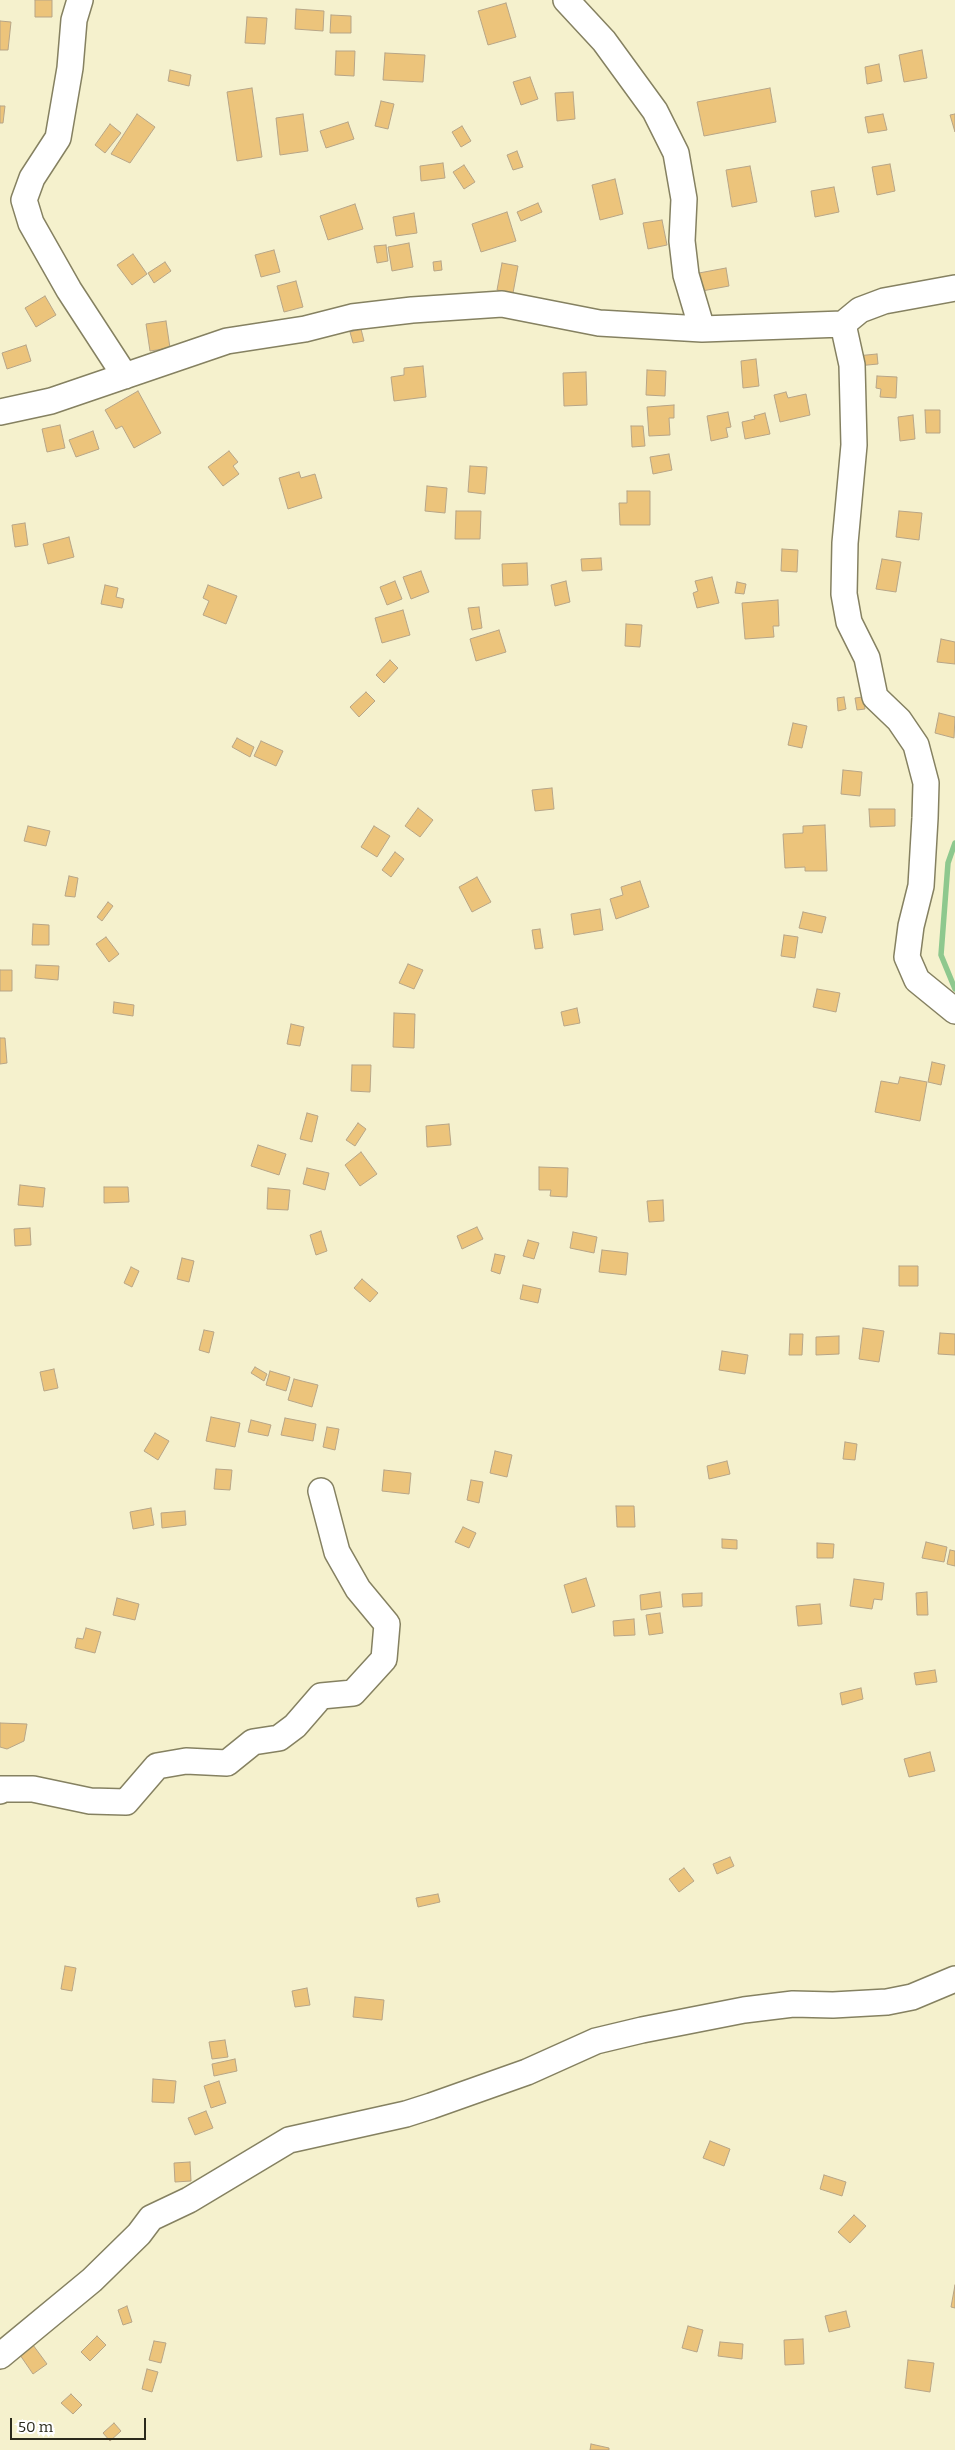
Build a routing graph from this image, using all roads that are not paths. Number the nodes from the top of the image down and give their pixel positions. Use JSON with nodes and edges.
{"nodes":[{"id":1,"x":80,"y":0,"type":"edge"},
{"id":2,"x":566,"y":0,"type":"edge"},
{"id":3,"x":955,"y":288,"type":"edge"},
{"id":4,"x":843,"y":324,"type":"junction"},
{"id":5,"x":702,"y":329,"type":"junction"},
{"id":6,"x":126,"y":376,"type":"junction"},
{"id":7,"x":0,"y":412,"type":"edge"},
{"id":8,"x":955,"y":1011,"type":"edge"},
{"id":9,"x":321,"y":1491,"type":"dead end"},
{"id":10,"x":0,"y":1791,"type":"edge"},
{"id":11,"x":955,"y":1978,"type":"edge"},
{"id":12,"x":0,"y":2356,"type":"edge"}],
"edges":[{"from":1,"to":6,"type":"street"},
{"from":2,"to":5,"type":"street"},
{"from":3,"to":4,"type":"street"},
{"from":4,"to":5,"type":"street"},
{"from":4,"to":8,"type":"street"},
{"from":5,"to":6,"type":"street"},
{"from":6,"to":7,"type":"street"},
{"from":9,"to":10,"type":"street"},
{"from":11,"to":12,"type":"street"}]}
